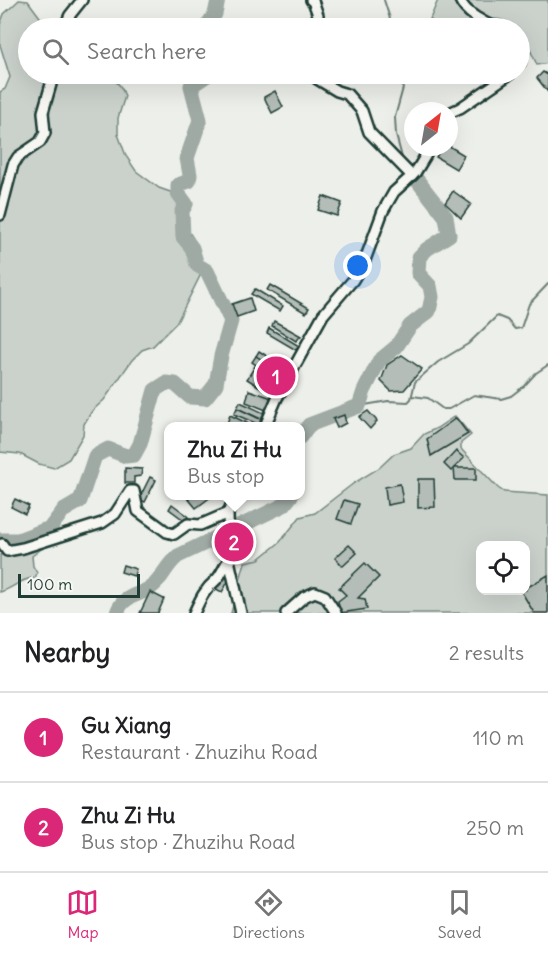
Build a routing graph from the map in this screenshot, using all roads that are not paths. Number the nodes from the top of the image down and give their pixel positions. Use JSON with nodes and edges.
{"nodes":[{"id":1,"x":82,"y":0,"type":"edge"},
{"id":2,"x":311,"y":0,"type":"edge"},
{"id":3,"x":460,"y":0,"type":"edge"},
{"id":4,"x":69,"y":18,"type":"edge"},
{"id":5,"x":317,"y":18,"type":"edge"},
{"id":6,"x":479,"y":18,"type":"edge"},
{"id":7,"x":51,"y":84,"type":"edge"},
{"id":8,"x":325,"y":84,"type":"edge"},
{"id":9,"x":495,"y":84,"type":"edge"},
{"id":10,"x":458,"y":109,"type":"edge"},
{"id":11,"x":425,"y":156,"type":"edge"},
{"id":12,"x":412,"y":176,"type":"junction"},
{"id":13,"x":0,"y":215,"type":"edge"},
{"id":14,"x":267,"y":422,"type":"edge"},
{"id":15,"x":233,"y":500,"type":"edge"},
{"id":16,"x":228,"y":513,"type":"junction"},
{"id":17,"x":3,"y":544,"type":"dead end"},
{"id":18,"x":229,"y":560,"type":"junction"},
{"id":19,"x":194,"y":613,"type":"edge"},
{"id":20,"x":241,"y":613,"type":"edge"},
{"id":21,"x":286,"y":613,"type":"edge"},
{"id":22,"x":336,"y":613,"type":"edge"}],
"edges":[{"from":1,"to":4,"type":"street"},
{"from":2,"to":5,"type":"street"},
{"from":3,"to":6,"type":"street"},
{"from":7,"to":13,"type":"street"},
{"from":8,"to":12,"type":"street"},
{"from":9,"to":10,"type":"street"},
{"from":11,"to":12,"type":"street"},
{"from":12,"to":14,"type":"street"},
{"from":15,"to":16,"type":"street"},
{"from":16,"to":17,"type":"street"},
{"from":16,"to":18,"type":"street"},
{"from":18,"to":19,"type":"street"},
{"from":18,"to":20,"type":"street"},
{"from":21,"to":22,"type":"street"}]}
